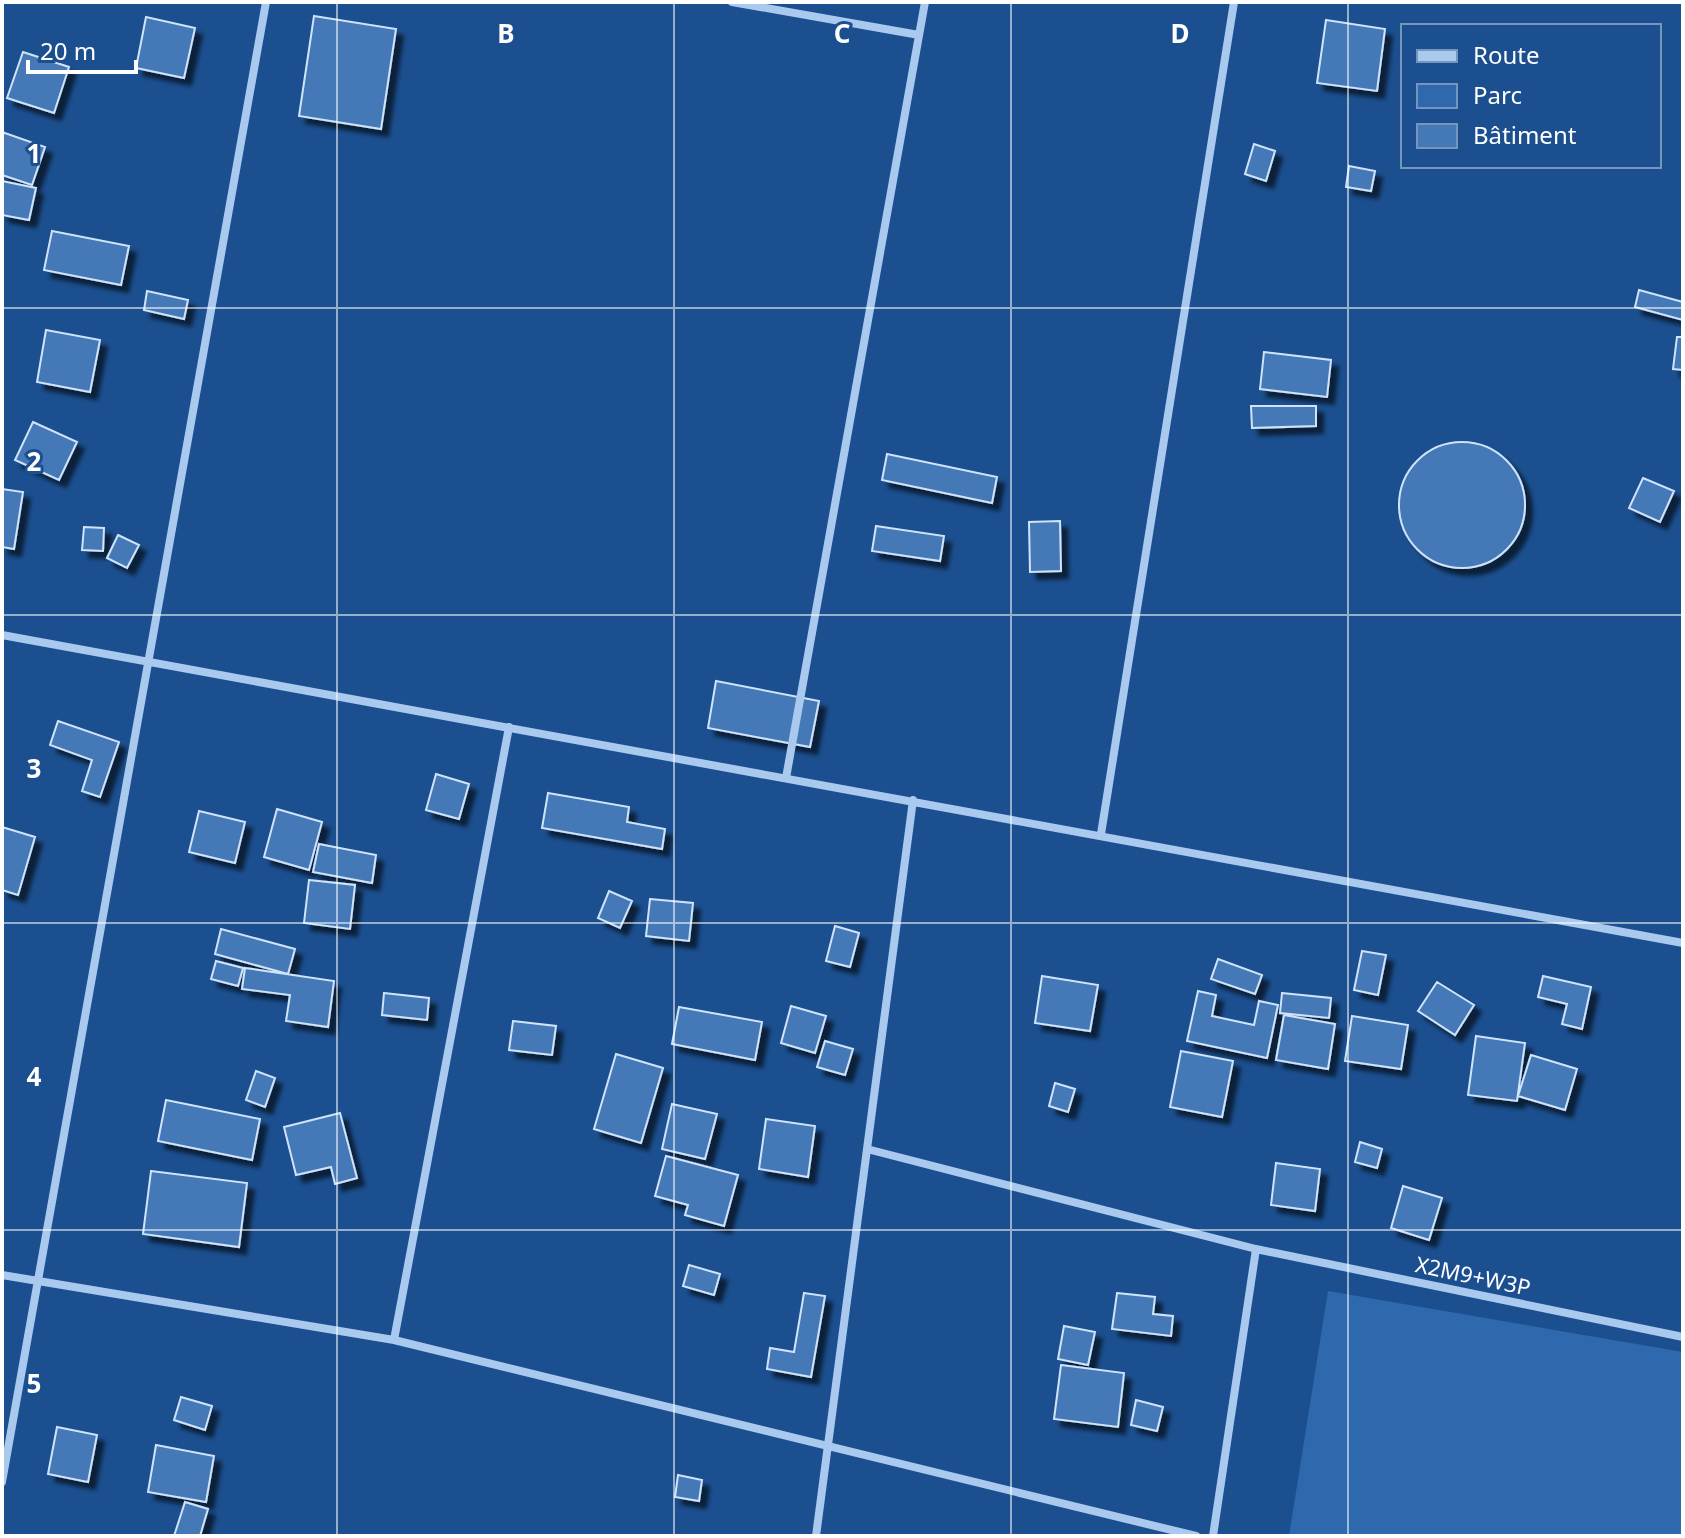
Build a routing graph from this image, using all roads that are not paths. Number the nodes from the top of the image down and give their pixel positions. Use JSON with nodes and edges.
{"nodes":[{"id":1,"x":266,"y":2,"type":"edge"},
{"id":2,"x":732,"y":2,"type":"edge"},
{"id":3,"x":925,"y":2,"type":"edge"},
{"id":4,"x":1234,"y":2,"type":"edge"},
{"id":5,"x":919,"y":35,"type":"junction"},
{"id":6,"x":2,"y":635,"type":"edge"},
{"id":7,"x":148,"y":662,"type":"junction"},
{"id":8,"x":509,"y":727,"type":"junction"},
{"id":9,"x":786,"y":778,"type":"junction"},
{"id":10,"x":913,"y":800,"type":"junction"},
{"id":11,"x":1101,"y":834,"type":"junction"},
{"id":12,"x":1683,"y":943,"type":"edge"},
{"id":13,"x":867,"y":1149,"type":"junction"},
{"id":14,"x":1256,"y":1249,"type":"junction"},
{"id":15,"x":2,"y":1275,"type":"edge"},
{"id":16,"x":38,"y":1281,"type":"junction"},
{"id":17,"x":1683,"y":1337,"type":"edge"},
{"id":18,"x":394,"y":1340,"type":"junction"},
{"id":19,"x":828,"y":1446,"type":"junction"},
{"id":20,"x":2,"y":1482,"type":"edge"},
{"id":21,"x":816,"y":1536,"type":"edge"},
{"id":22,"x":1196,"y":1536,"type":"edge"},
{"id":23,"x":1213,"y":1536,"type":"edge"}],
"edges":[{"from":1,"to":7,"type":"street"},
{"from":2,"to":5,"type":"street"},
{"from":3,"to":5,"type":"street"},
{"from":4,"to":11,"type":"street"},
{"from":5,"to":9,"type":"street"},
{"from":6,"to":7,"type":"street"},
{"from":7,"to":8,"type":"street"},
{"from":7,"to":16,"type":"street"},
{"from":8,"to":9,"type":"street"},
{"from":8,"to":18,"type":"street"},
{"from":9,"to":10,"type":"street"},
{"from":10,"to":11,"type":"street"},
{"from":10,"to":13,"type":"street"},
{"from":11,"to":12,"type":"street"},
{"from":13,"to":14,"type":"street","name":"X2M9+W3P"},
{"from":13,"to":19,"type":"street"},
{"from":14,"to":17,"type":"street","name":"X2M9+W3P"},
{"from":14,"to":23,"type":"street"},
{"from":15,"to":16,"type":"street"},
{"from":16,"to":18,"type":"street"},
{"from":16,"to":20,"type":"street"},
{"from":18,"to":19,"type":"street"},
{"from":19,"to":21,"type":"street"},
{"from":19,"to":22,"type":"street"}]}
